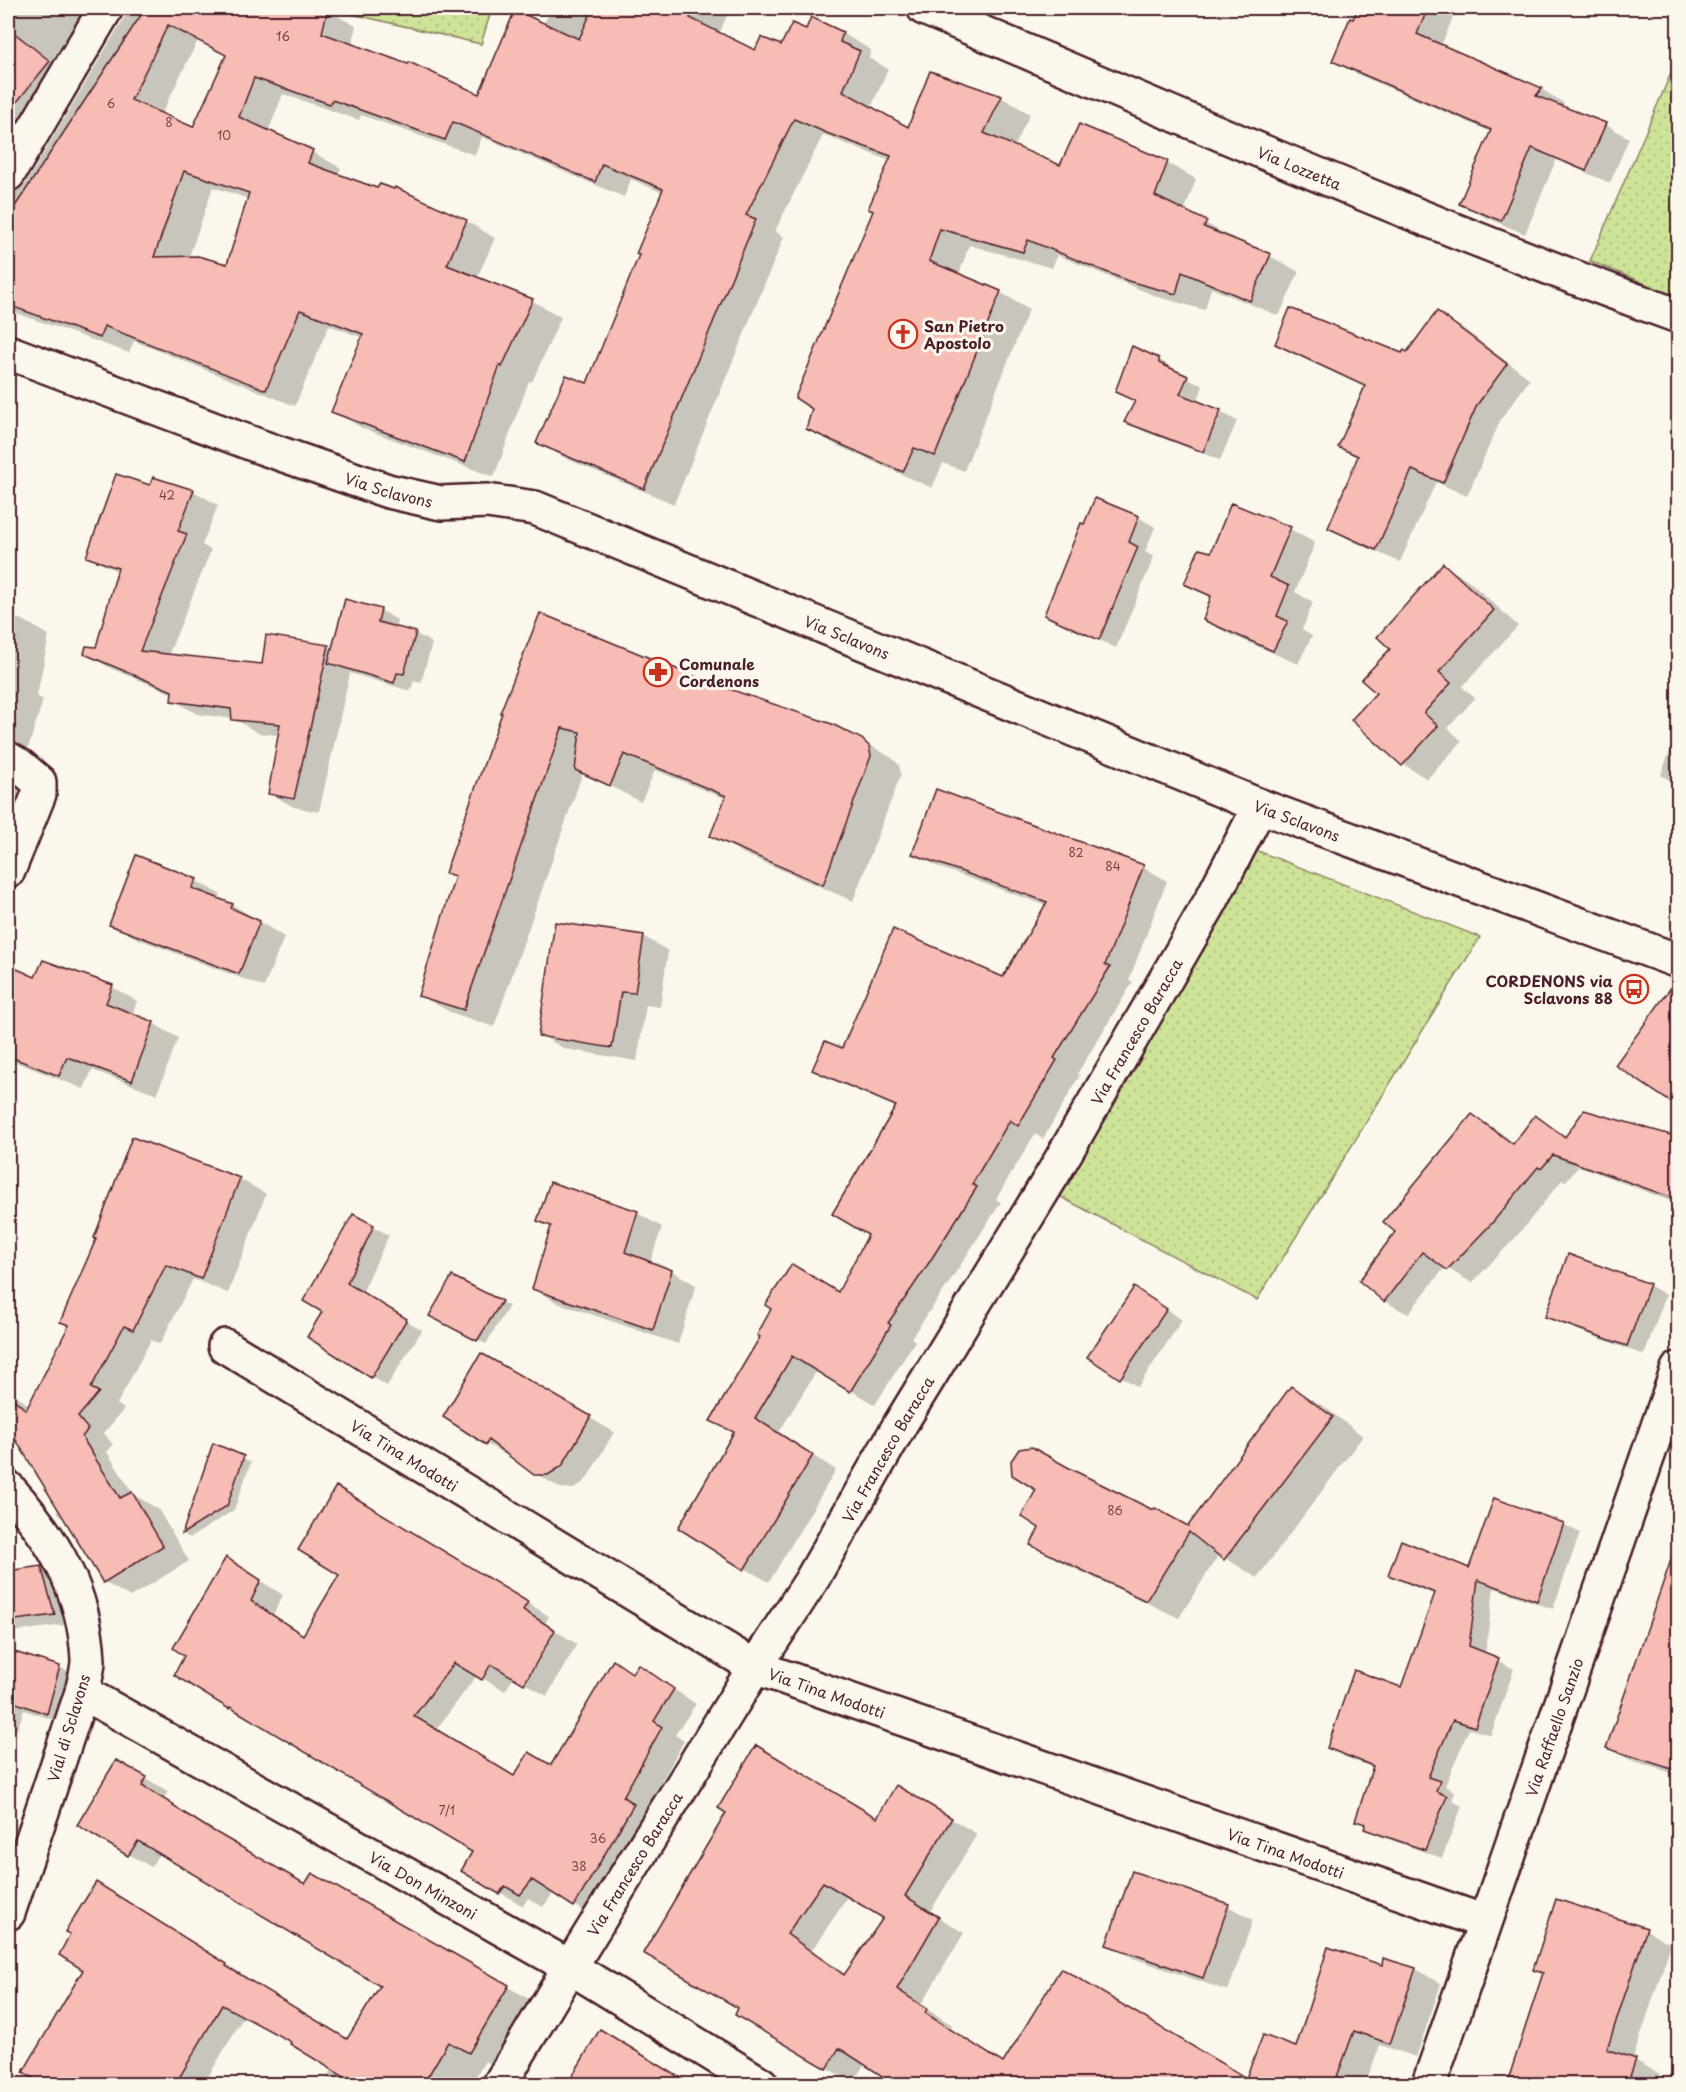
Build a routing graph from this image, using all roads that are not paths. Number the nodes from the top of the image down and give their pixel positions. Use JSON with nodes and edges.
{"nodes":[{"id":1,"x":106,"y":8,"type":"edge"},
{"id":2,"x":924,"y":8,"type":"edge"},
{"id":3,"x":8,"y":174,"type":"edge"},
{"id":4,"x":1678,"y":316,"type":"edge"},
{"id":5,"x":8,"y":352,"type":"edge"},
{"id":6,"x":8,"y":759,"type":"edge"},
{"id":7,"x":1260,"y":806,"type":"junction"},
{"id":8,"x":8,"y":871,"type":"edge"},
{"id":9,"x":1678,"y":961,"type":"edge"},
{"id":10,"x":225,"y":1346,"type":"dead end"},
{"id":11,"x":1678,"y":1369,"type":"edge"},
{"id":12,"x":8,"y":1488,"type":"edge"},
{"id":13,"x":755,"y":1667,"type":"junction"},
{"id":14,"x":82,"y":1692,"type":"junction"},
{"id":15,"x":8,"y":1913,"type":"edge"},
{"id":16,"x":1485,"y":1922,"type":"junction"},
{"id":17,"x":570,"y":1967,"type":"junction"},
{"id":18,"x":500,"y":2085,"type":"edge"},
{"id":19,"x":760,"y":2085,"type":"edge"},
{"id":20,"x":1429,"y":2085,"type":"edge"}],
"edges":[{"from":1,"to":3,"type":"street"},
{"from":2,"to":4,"type":"street","name":"Via Lozzetta"},
{"from":5,"to":7,"type":"street","name":"Via Sclavons"},
{"from":6,"to":8,"type":"street"},
{"from":7,"to":9,"type":"street","name":"Via Sclavons"},
{"from":7,"to":13,"type":"street","name":"Via Francesco Baracca"},
{"from":10,"to":13,"type":"street","name":"Via Tina Modotti"},
{"from":11,"to":16,"type":"street","name":"Via Raffaello Sanzio"},
{"from":12,"to":14,"type":"street","name":"Vial di Sclavons"},
{"from":13,"to":16,"type":"street","name":"Via Tina Modotti"},
{"from":13,"to":17,"type":"street","name":"Via Francesco Baracca"},
{"from":14,"to":15,"type":"street","name":"Vial di Sclavons"},
{"from":14,"to":17,"type":"street","name":"Via Don Minzoni"},
{"from":16,"to":20,"type":"street","name":"Via Raffaello Sanzio"},
{"from":17,"to":18,"type":"street","name":"Via Francesco Baracca"},
{"from":17,"to":19,"type":"street","name":"Via Don Minzoni"}]}
